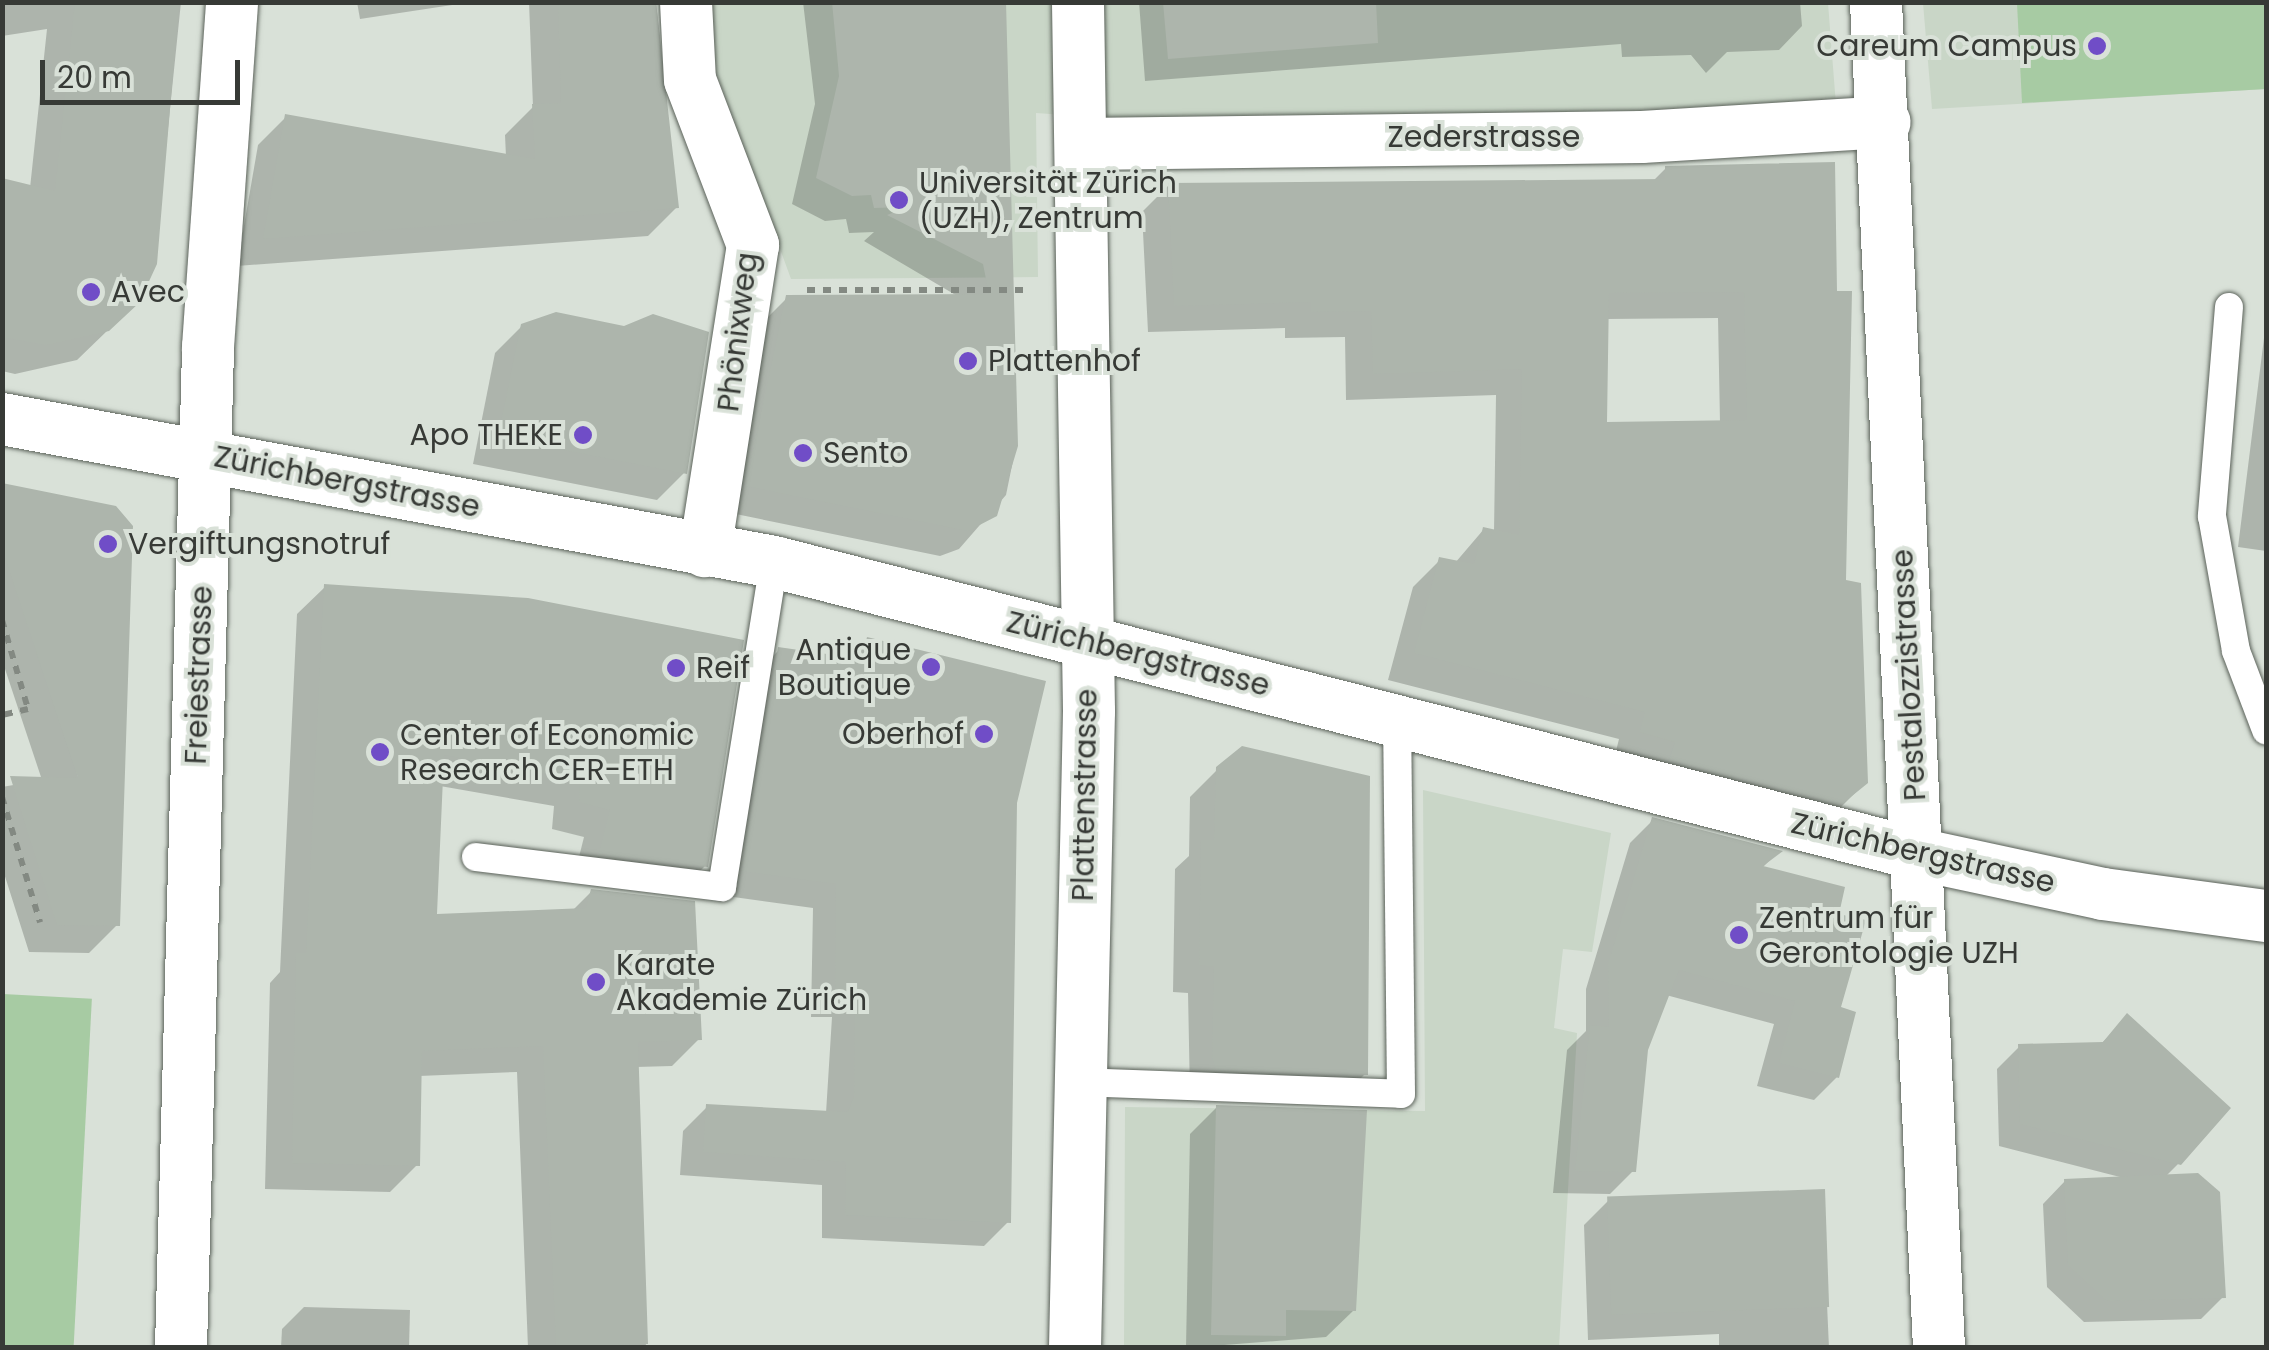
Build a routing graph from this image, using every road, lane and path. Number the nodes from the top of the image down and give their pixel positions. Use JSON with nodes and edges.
{"nodes":[{"id":1,"x":232,"y":2,"type":"edge"},
{"id":2,"x":686,"y":2,"type":"edge"},
{"id":3,"x":1078,"y":2,"type":"edge"},
{"id":4,"x":1876,"y":2,"type":"edge"},
{"id":5,"x":1884,"y":122,"type":"junction"},
{"id":6,"x":1082,"y":144,"type":"junction"},
{"id":7,"x":750,"y":290,"type":"junction"},
{"id":8,"x":1046,"y":290,"type":"dead end"},
{"id":9,"x":2229,"y":307,"type":"dead end"},
{"id":10,"x":2,"y":420,"type":"edge"},
{"id":11,"x":208,"y":455,"type":"junction"},
{"id":12,"x":705,"y":551,"type":"junction"},
{"id":13,"x":774,"y":562,"type":"junction"},
{"id":14,"x":2,"y":620,"type":"edge"},
{"id":15,"x":1086,"y":638,"type":"junction"},
{"id":16,"x":2,"y":716,"type":"edge"},
{"id":17,"x":1397,"y":720,"type":"junction"},
{"id":18,"x":2266,"y":730,"type":"edge"},
{"id":19,"x":2,"y":797,"type":"edge"},
{"id":20,"x":1916,"y":854,"type":"junction"},
{"id":21,"x":476,"y":857,"type":"dead end"},
{"id":22,"x":2266,"y":916,"type":"edge"},
{"id":23,"x":40,"y":922,"type":"dead end"},
{"id":24,"x":1078,"y":1082,"type":"junction"},
{"id":25,"x":181,"y":1348,"type":"edge"},
{"id":26,"x":1076,"y":1348,"type":"edge"},
{"id":27,"x":1938,"y":1348,"type":"edge"}],
"edges":[{"from":1,"to":11,"type":"street","name":"Freiestrasse"},
{"from":2,"to":7,"type":"street","name":"Phönixweg"},
{"from":3,"to":6,"type":"street","name":"Plattenstrasse"},
{"from":4,"to":5,"type":"street","name":"Pestalozzistrasse"},
{"from":5,"to":6,"type":"street","name":"Zederstrasse"},
{"from":5,"to":20,"type":"street","name":"Pestalozzistrasse"},
{"from":6,"to":15,"type":"street","name":"Plattenstrasse"},
{"from":7,"to":8,"type":"path"},
{"from":7,"to":12,"type":"street","name":"Phönixweg"},
{"from":9,"to":18,"type":"lane"},
{"from":10,"to":11,"type":"street","name":"Zürichbergstrasse"},
{"from":11,"to":12,"type":"street","name":"Zürichbergstrasse"},
{"from":11,"to":25,"type":"street","name":"Freiestrasse"},
{"from":12,"to":13,"type":"street","name":"Zürichbergstrasse"},
{"from":13,"to":15,"type":"street","name":"Zürichbergstrasse"},
{"from":13,"to":21,"type":"lane"},
{"from":14,"to":16,"type":"path"},
{"from":15,"to":17,"type":"street","name":"Zürichbergstrasse"},
{"from":15,"to":24,"type":"street","name":"Plattenstrasse"},
{"from":17,"to":20,"type":"street","name":"Zürichbergstrasse"},
{"from":17,"to":24,"type":"lane"},
{"from":19,"to":23,"type":"path"},
{"from":20,"to":22,"type":"street","name":"Zürichbergstrasse"},
{"from":20,"to":27,"type":"street","name":"Pestalozzistrasse"},
{"from":24,"to":26,"type":"street","name":"Plattenstrasse"}]}
